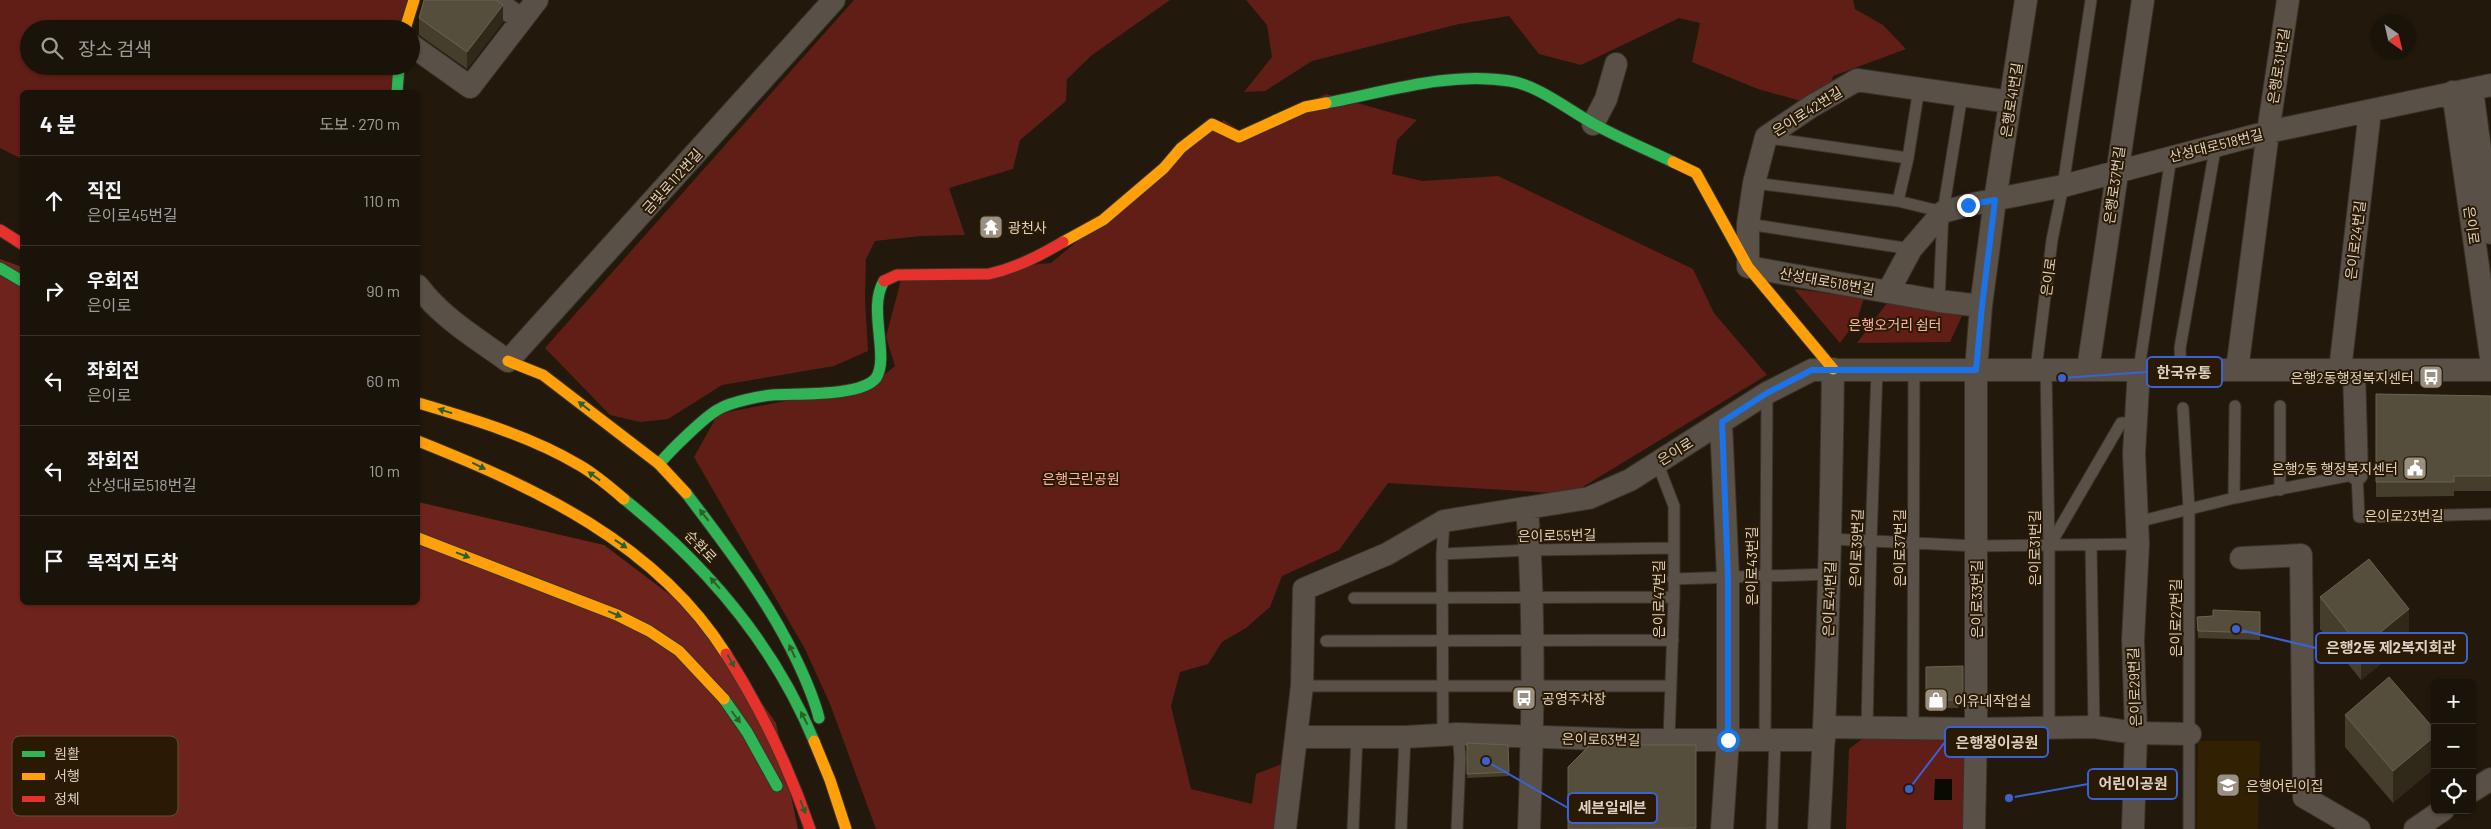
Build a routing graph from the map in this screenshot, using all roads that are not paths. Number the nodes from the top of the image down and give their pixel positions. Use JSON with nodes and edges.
{"nodes":[{"id":1,"x":414,"y":0,"type":"edge"},
{"id":2,"x":494,"y":0,"type":"edge"},
{"id":3,"x":537,"y":0,"type":"edge"},
{"id":4,"x":834,"y":0,"type":"edge"},
{"id":5,"x":2026,"y":0,"type":"edge"},
{"id":6,"x":2092,"y":0,"type":"edge"},
{"id":7,"x":2143,"y":0,"type":"edge"},
{"id":8,"x":2288,"y":0,"type":"edge"},
{"id":9,"x":520,"y":19,"type":"junction"},
{"id":10,"x":408,"y":20,"type":"edge"},
{"id":11,"x":420,"y":52,"type":"edge"},
{"id":12,"x":1616,"y":64,"type":"dead end"},
{"id":13,"x":398,"y":75,"type":"edge"},
{"id":14,"x":1919,"y":88,"type":"junction"},
{"id":15,"x":2472,"y":88,"type":"edge"},
{"id":16,"x":396,"y":90,"type":"edge"},
{"id":17,"x":1962,"y":95,"type":"junction"},
{"id":18,"x":2010,"y":102,"type":"junction"},
{"id":19,"x":2370,"y":111,"type":"junction"},
{"id":20,"x":1594,"y":124,"type":"junction"},
{"id":21,"x":2268,"y":132,"type":"junction"},
{"id":22,"x":1766,"y":137,"type":"junction"},
{"id":23,"x":2216,"y":144,"type":"junction"},
{"id":24,"x":2170,"y":157,"type":"junction"},
{"id":25,"x":1908,"y":158,"type":"junction"},
{"id":26,"x":2116,"y":170,"type":"junction"},
{"id":27,"x":1754,"y":183,"type":"junction"},
{"id":28,"x":2063,"y":186,"type":"junction"},
{"id":29,"x":1995,"y":200,"type":"junction"},
{"id":30,"x":1898,"y":201,"type":"junction"},
{"id":31,"x":1943,"y":212,"type":"junction"},
{"id":32,"x":1748,"y":224,"type":"junction"},
{"id":33,"x":0,"y":230,"type":"edge"},
{"id":34,"x":2491,"y":233,"type":"edge"},
{"id":35,"x":20,"y":243,"type":"edge"},
{"id":36,"x":1911,"y":249,"type":"junction"},
{"id":37,"x":1748,"y":267,"type":"junction"},
{"id":38,"x":0,"y":268,"type":"edge"},
{"id":39,"x":20,"y":280,"type":"edge"},
{"id":40,"x":420,"y":289,"type":"edge"},
{"id":41,"x":1888,"y":292,"type":"junction"},
{"id":42,"x":1939,"y":301,"type":"junction"},
{"id":43,"x":1982,"y":306,"type":"junction"},
{"id":44,"x":2491,"y":357,"type":"edge"},
{"id":45,"x":2180,"y":359,"type":"junction"},
{"id":46,"x":508,"y":361,"type":"junction"},
{"id":47,"x":1833,"y":369,"type":"junction"},
{"id":48,"x":1877,"y":369,"type":"junction"},
{"id":49,"x":1914,"y":369,"type":"junction"},
{"id":50,"x":2041,"y":369,"type":"junction"},
{"id":51,"x":2139,"y":369,"type":"junction"},
{"id":52,"x":1976,"y":370,"type":"junction"},
{"id":53,"x":2088,"y":370,"type":"junction"},
{"id":54,"x":2237,"y":370,"type":"junction"},
{"id":55,"x":2347,"y":370,"type":"junction"},
{"id":56,"x":2491,"y":370,"type":"edge"},
{"id":57,"x":1767,"y":393,"type":"junction"},
{"id":58,"x":420,"y":404,"type":"edge"},
{"id":59,"x":2235,"y":406,"type":"dead end"},
{"id":60,"x":2280,"y":406,"type":"dead end"},
{"id":61,"x":2183,"y":408,"type":"dead end"},
{"id":62,"x":1722,"y":422,"type":"junction"},
{"id":63,"x":2136,"y":423,"type":"junction"},
{"id":64,"x":420,"y":442,"type":"edge"},
{"id":65,"x":1657,"y":462,"type":"junction"},
{"id":66,"x":659,"y":464,"type":"junction"},
{"id":67,"x":2357,"y":474,"type":"junction"},
{"id":68,"x":2280,"y":490,"type":"junction"},
{"id":69,"x":2234,"y":498,"type":"junction"},
{"id":70,"x":1527,"y":508,"type":"junction"},
{"id":71,"x":2189,"y":509,"type":"junction"},
{"id":72,"x":2491,"y":514,"type":"edge"},
{"id":73,"x":1444,"y":521,"type":"junction"},
{"id":74,"x":2137,"y":522,"type":"junction"},
{"id":75,"x":420,"y":539,"type":"edge"},
{"id":76,"x":1831,"y":540,"type":"junction"},
{"id":77,"x":1871,"y":541,"type":"junction"},
{"id":78,"x":1914,"y":544,"type":"junction"},
{"id":79,"x":2138,"y":544,"type":"junction"},
{"id":80,"x":2091,"y":545,"type":"junction"},
{"id":81,"x":1976,"y":546,"type":"junction"},
{"id":82,"x":2049,"y":546,"type":"junction"},
{"id":83,"x":1673,"y":548,"type":"junction"},
{"id":84,"x":1530,"y":550,"type":"junction"},
{"id":85,"x":1442,"y":554,"type":"junction"},
{"id":86,"x":2241,"y":558,"type":"dead end"},
{"id":87,"x":1830,"y":574,"type":"junction"},
{"id":88,"x":1766,"y":575,"type":"junction"},
{"id":89,"x":1728,"y":577,"type":"junction"},
{"id":90,"x":1673,"y":579,"type":"junction"},
{"id":91,"x":1531,"y":597,"type":"junction"},
{"id":92,"x":1674,"y":597,"type":"junction"},
{"id":93,"x":1354,"y":598,"type":"dead end"},
{"id":94,"x":1443,"y":599,"type":"junction"},
{"id":95,"x":1326,"y":640,"type":"dead end"},
{"id":96,"x":1673,"y":640,"type":"junction"},
{"id":97,"x":1532,"y":641,"type":"junction"},
{"id":98,"x":1443,"y":642,"type":"junction"},
{"id":99,"x":1444,"y":685,"type":"junction"},
{"id":100,"x":1531,"y":685,"type":"junction"},
{"id":101,"x":1302,"y":686,"type":"junction"},
{"id":102,"x":1671,"y":686,"type":"junction"},
{"id":103,"x":2049,"y":727,"type":"junction"},
{"id":104,"x":2094,"y":727,"type":"junction"},
{"id":105,"x":1867,"y":728,"type":"junction"},
{"id":106,"x":1913,"y":728,"type":"junction"},
{"id":107,"x":1976,"y":729,"type":"junction"},
{"id":108,"x":2136,"y":733,"type":"junction"},
{"id":109,"x":1825,"y":734,"type":"junction"},
{"id":110,"x":2190,"y":734,"type":"junction"},
{"id":111,"x":1450,"y":735,"type":"junction"},
{"id":112,"x":1357,"y":736,"type":"junction"},
{"id":113,"x":1296,"y":737,"type":"junction"},
{"id":114,"x":1405,"y":737,"type":"junction"},
{"id":115,"x":1532,"y":738,"type":"junction"},
{"id":116,"x":1669,"y":739,"type":"junction"},
{"id":117,"x":1770,"y":739,"type":"junction"},
{"id":118,"x":1728,"y":740,"type":"junction"},
{"id":119,"x":2491,"y":779,"type":"edge"},
{"id":120,"x":2476,"y":788,"type":"edge"},
{"id":121,"x":781,"y":794,"type":"dead end"},
{"id":122,"x":837,"y":797,"type":"junction"},
{"id":123,"x":2437,"y":814,"type":"edge"},
{"id":124,"x":810,"y":829,"type":"edge"},
{"id":125,"x":846,"y":829,"type":"edge"},
{"id":126,"x":1286,"y":829,"type":"edge"},
{"id":127,"x":1353,"y":829,"type":"edge"},
{"id":128,"x":1401,"y":829,"type":"edge"},
{"id":129,"x":1457,"y":829,"type":"edge"},
{"id":130,"x":1528,"y":829,"type":"edge"},
{"id":131,"x":1722,"y":829,"type":"edge"},
{"id":132,"x":1772,"y":829,"type":"edge"},
{"id":133,"x":1819,"y":829,"type":"edge"},
{"id":134,"x":1974,"y":829,"type":"edge"},
{"id":135,"x":2134,"y":829,"type":"edge"},
{"id":136,"x":2189,"y":829,"type":"edge"},
{"id":137,"x":2360,"y":829,"type":"edge"},
{"id":138,"x":2415,"y":829,"type":"edge"}],
"edges":[{"from":1,"to":10,"type":"main road"},
{"from":2,"to":9,"type":"street"},
{"from":3,"to":9,"type":"street"},
{"from":4,"to":46,"type":"street","name":"금빛로112번길"},
{"from":5,"to":18,"type":"street","name":"은행로41번길"},
{"from":6,"to":28,"type":"lane","name":"은이로"},
{"from":7,"to":26,"type":"street","name":"은행로37번길"},
{"from":8,"to":21,"type":"street","name":"은행로31번길"},
{"from":9,"to":11,"type":"street"},
{"from":12,"to":20,"type":"street"},
{"from":13,"to":16,"type":"main road"},
{"from":14,"to":17,"type":"street","name":"은이로42번길"},
{"from":14,"to":22,"type":"street","name":"은이로42번길"},
{"from":14,"to":25,"type":"lane"},
{"from":15,"to":19,"type":"street","name":"산성대로518번길"},
{"from":15,"to":34,"type":"street"},
{"from":15,"to":44,"type":"street","name":"은이로"},
{"from":17,"to":18,"type":"street","name":"은이로42번길"},
{"from":17,"to":31,"type":"lane"},
{"from":18,"to":29,"type":"street","name":"은행로41번길"},
{"from":19,"to":21,"type":"street","name":"산성대로518번길"},
{"from":19,"to":55,"type":"street","name":"은이로24번길"},
{"from":20,"to":37,"type":"main road"},
{"from":20,"to":66,"type":"main road"},
{"from":21,"to":23,"type":"street","name":"산성대로518번길"},
{"from":21,"to":54,"type":"street"},
{"from":22,"to":25,"type":"lane"},
{"from":22,"to":27,"type":"street","name":"은이로42번길"},
{"from":23,"to":24,"type":"street","name":"산성대로518번길"},
{"from":23,"to":45,"type":"lane"},
{"from":24,"to":26,"type":"street","name":"산성대로518번길"},
{"from":24,"to":51,"type":"lane"},
{"from":25,"to":30,"type":"lane"},
{"from":26,"to":28,"type":"street","name":"산성대로518번길"},
{"from":26,"to":53,"type":"street","name":"은행로37번길"},
{"from":27,"to":30,"type":"lane","name":"산성대로518번길"},
{"from":27,"to":32,"type":"street","name":"은이로42번길"},
{"from":28,"to":29,"type":"street","name":"산성대로518번길"},
{"from":28,"to":50,"type":"lane","name":"은이로"},
{"from":29,"to":31,"type":"street","name":"산성대로518번길"},
{"from":29,"to":43,"type":"street"},
{"from":30,"to":31,"type":"lane","name":"산성대로518번길"},
{"from":31,"to":36,"type":"street","name":"산성대로518번길"},
{"from":31,"to":42,"type":"lane"},
{"from":32,"to":36,"type":"lane"},
{"from":32,"to":37,"type":"street","name":"은이로42번길"},
{"from":33,"to":35,"type":"main road"},
{"from":36,"to":41,"type":"street","name":"산성대로518번길"},
{"from":37,"to":41,"type":"street","name":"산성대로518번길"},
{"from":37,"to":47,"type":"main road"},
{"from":38,"to":39,"type":"main road"},
{"from":40,"to":46,"type":"street"},
{"from":41,"to":42,"type":"street"},
{"from":42,"to":43,"type":"street"},
{"from":43,"to":52,"type":"street"},
{"from":45,"to":51,"type":"street","name":"은이로"},
{"from":45,"to":54,"type":"street","name":"은이로"},
{"from":66,"to":46,"type":"main road","one_way":true},
{"from":47,"to":48,"type":"street","name":"은이로"},
{"from":47,"to":57,"type":"street","name":"은이로"},
{"from":47,"to":76,"type":"street","name":"은이로41번길"},
{"from":48,"to":49,"type":"street","name":"은이로"},
{"from":48,"to":77,"type":"lane","name":"은이로39번길"},
{"from":49,"to":52,"type":"street","name":"은이로"},
{"from":49,"to":78,"type":"lane","name":"은이로37번길"},
{"from":50,"to":52,"type":"street","name":"은이로"},
{"from":50,"to":53,"type":"street","name":"은이로"},
{"from":50,"to":82,"type":"lane","name":"은이로31번길"},
{"from":51,"to":53,"type":"street","name":"은이로"},
{"from":51,"to":63,"type":"street","name":"은이로29번길"},
{"from":52,"to":81,"type":"street","name":"은이로33번길"},
{"from":54,"to":55,"type":"street","name":"은이로"},
{"from":55,"to":56,"type":"street","name":"은이로"},
{"from":55,"to":67,"type":"street","name":"은이로23번길"},
{"from":57,"to":62,"type":"street","name":"은이로"},
{"from":57,"to":88,"type":"lane","name":"은이로43번길"},
{"from":122,"to":58,"type":"main road","name":"순환로","one_way":true},
{"from":59,"to":69,"type":"lane"},
{"from":60,"to":68,"type":"lane"},
{"from":61,"to":71,"type":"lane","name":"은이로27번길"},
{"from":62,"to":65,"type":"street","name":"은이로"},
{"from":62,"to":89,"type":"street"},
{"from":63,"to":74,"type":"street","name":"은이로29번길"},
{"from":63,"to":82,"type":"lane"},
{"from":64,"to":124,"type":"main road","one_way":true},
{"from":65,"to":70,"type":"street","name":"은이로"},
{"from":65,"to":83,"type":"lane","name":"은이로47번길"},
{"from":122,"to":66,"type":"main road","one_way":true},
{"from":67,"to":68,"type":"lane"},
{"from":67,"to":72,"type":"lane","name":"은이로23번길"},
{"from":68,"to":69,"type":"lane"},
{"from":69,"to":71,"type":"lane"},
{"from":70,"to":73,"type":"street","name":"은이로"},
{"from":70,"to":84,"type":"street"},
{"from":71,"to":74,"type":"lane"},
{"from":71,"to":110,"type":"lane","name":"은이로27번길"},
{"from":73,"to":85,"type":"lane"},
{"from":73,"to":101,"type":"street"},
{"from":74,"to":79,"type":"street","name":"은이로29번길"},
{"from":75,"to":121,"type":"main road","one_way":true},
{"from":76,"to":77,"type":"lane"},
{"from":76,"to":87,"type":"street","name":"은이로41번길"},
{"from":77,"to":78,"type":"lane"},
{"from":77,"to":105,"type":"lane","name":"은이로39번길"},
{"from":78,"to":81,"type":"lane"},
{"from":78,"to":106,"type":"lane","name":"은이로37번길"},
{"from":79,"to":80,"type":"lane"},
{"from":79,"to":108,"type":"street","name":"은이로29번길"},
{"from":80,"to":82,"type":"lane"},
{"from":80,"to":104,"type":"lane"},
{"from":81,"to":82,"type":"lane"},
{"from":81,"to":107,"type":"street","name":"은이로33번길"},
{"from":82,"to":103,"type":"lane","name":"은이로31번길"},
{"from":83,"to":84,"type":"lane","name":"은이로55번길"},
{"from":83,"to":90,"type":"lane","name":"은이로47번길"},
{"from":84,"to":85,"type":"lane","name":"은이로55번길"},
{"from":84,"to":91,"type":"street"},
{"from":85,"to":94,"type":"lane"},
{"from":86,"to":137,"type":"street"},
{"from":87,"to":88,"type":"lane"},
{"from":87,"to":109,"type":"street","name":"은이로41번길"},
{"from":88,"to":89,"type":"lane"},
{"from":88,"to":117,"type":"lane","name":"은이로43번길"},
{"from":89,"to":90,"type":"lane"},
{"from":89,"to":118,"type":"street"},
{"from":90,"to":92,"type":"lane","name":"은이로47번길"},
{"from":91,"to":92,"type":"lane"},
{"from":91,"to":94,"type":"lane"},
{"from":91,"to":97,"type":"street"},
{"from":92,"to":96,"type":"lane","name":"은이로47번길"},
{"from":93,"to":94,"type":"lane"},
{"from":94,"to":98,"type":"lane"},
{"from":95,"to":98,"type":"lane"},
{"from":96,"to":97,"type":"lane"},
{"from":96,"to":102,"type":"lane","name":"은이로47번길"},
{"from":97,"to":98,"type":"lane"},
{"from":97,"to":100,"type":"street"},
{"from":98,"to":99,"type":"lane"},
{"from":99,"to":100,"type":"lane"},
{"from":99,"to":101,"type":"lane"},
{"from":99,"to":111,"type":"lane"},
{"from":100,"to":102,"type":"lane"},
{"from":100,"to":115,"type":"street"},
{"from":101,"to":113,"type":"street"},
{"from":102,"to":116,"type":"lane","name":"은이로47번길"},
{"from":103,"to":104,"type":"street","name":"은이로63번길"},
{"from":103,"to":107,"type":"street","name":"은이로63번길"},
{"from":104,"to":108,"type":"street","name":"은이로63번길"},
{"from":105,"to":106,"type":"street","name":"은이로63번길"},
{"from":105,"to":109,"type":"street","name":"은이로63번길"},
{"from":106,"to":107,"type":"street","name":"은이로63번길"},
{"from":107,"to":134,"type":"street","name":"은이로33번길"},
{"from":108,"to":110,"type":"street","name":"은이로63번길"},
{"from":108,"to":135,"type":"street","name":"은이로29번길"},
{"from":109,"to":117,"type":"street","name":"은이로63번길"},
{"from":109,"to":133,"type":"street","name":"은이로41번길"},
{"from":110,"to":136,"type":"lane","name":"은이로27번길"},
{"from":111,"to":114,"type":"street","name":"은이로63번길"},
{"from":111,"to":115,"type":"street","name":"은이로63번길"},
{"from":111,"to":129,"type":"lane"},
{"from":112,"to":113,"type":"street","name":"은이로63번길"},
{"from":112,"to":114,"type":"street","name":"은이로63번길"},
{"from":112,"to":127,"type":"lane"},
{"from":113,"to":126,"type":"street"},
{"from":114,"to":128,"type":"lane"},
{"from":115,"to":116,"type":"street","name":"은이로63번길"},
{"from":115,"to":130,"type":"street"},
{"from":116,"to":118,"type":"street","name":"은이로63번길"},
{"from":117,"to":118,"type":"street","name":"은이로63번길"},
{"from":117,"to":132,"type":"lane","name":"은이로43번길"},
{"from":118,"to":131,"type":"street"},
{"from":119,"to":120,"type":"street"},
{"from":122,"to":125,"type":"main road","name":"순환로"},
{"from":123,"to":138,"type":"street"}]}
